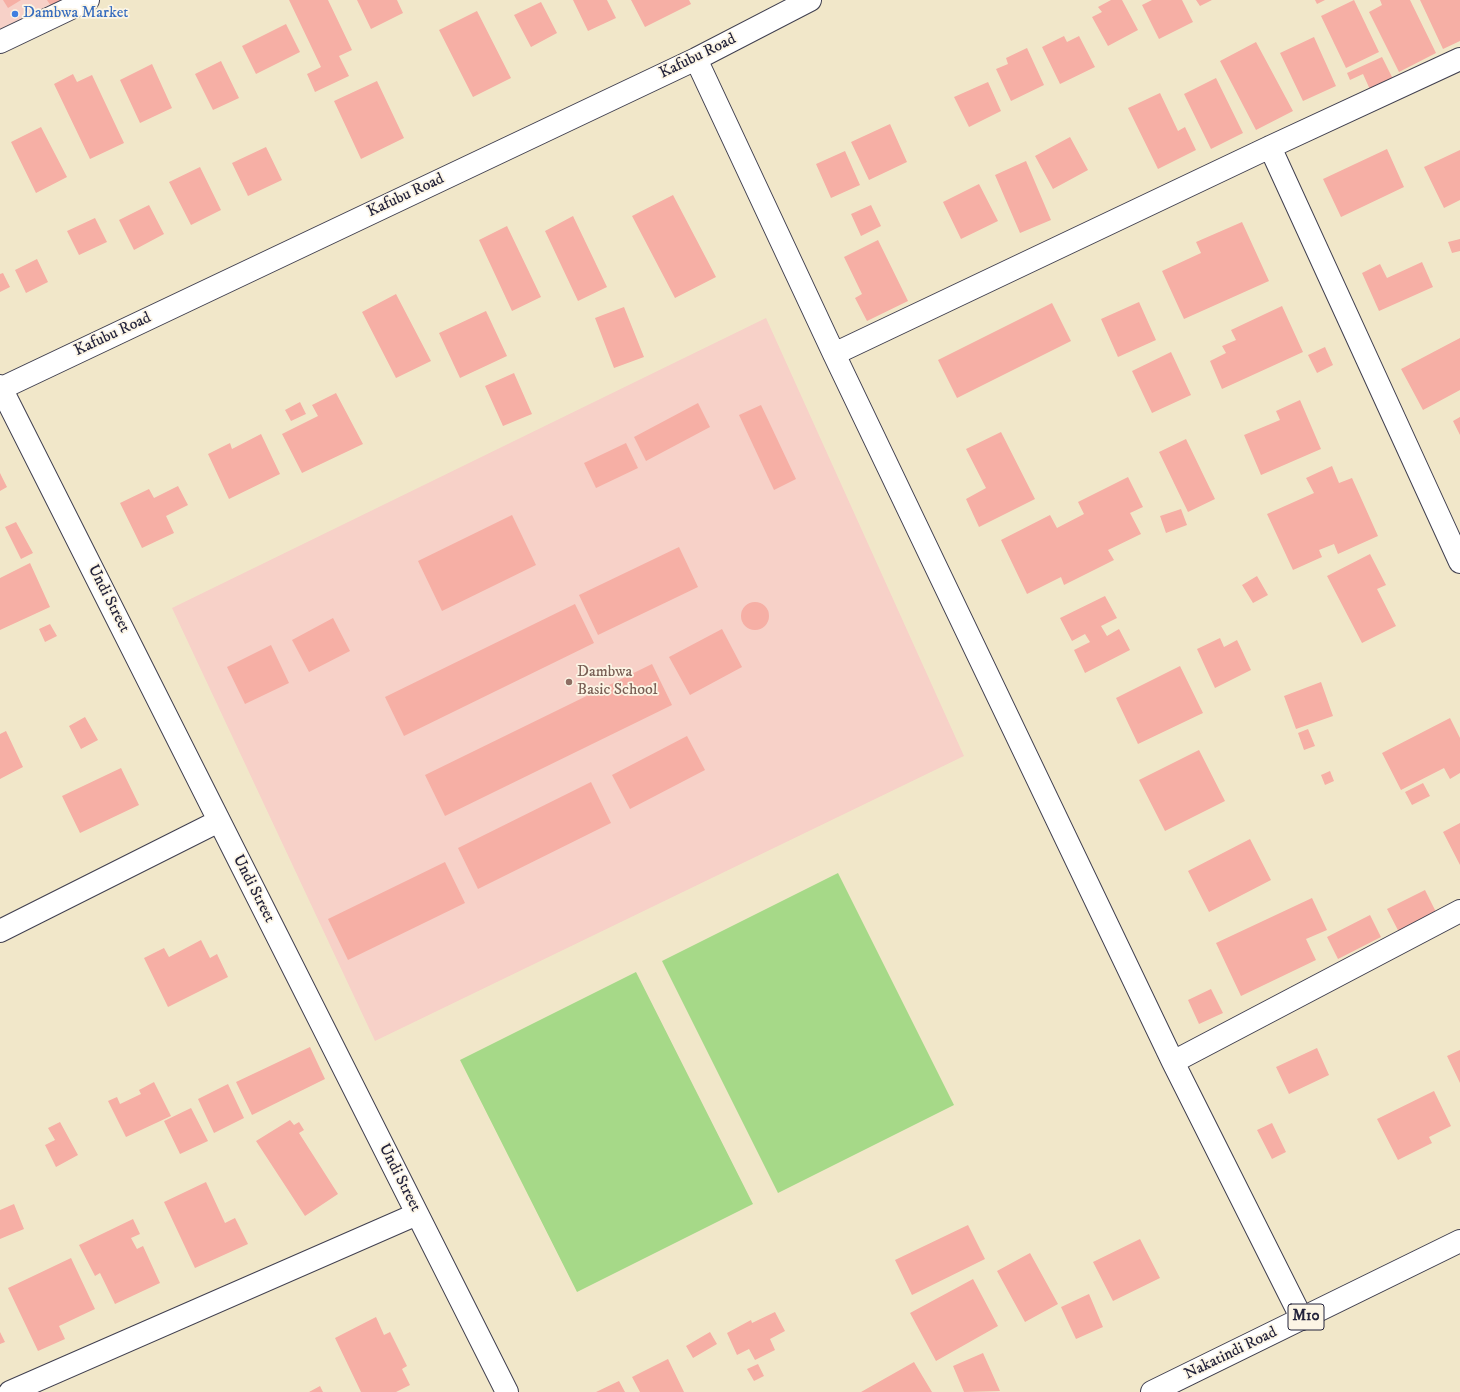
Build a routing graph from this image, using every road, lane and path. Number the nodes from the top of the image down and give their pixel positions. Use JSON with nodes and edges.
{"nodes":[{"id":1,"x":88,"y":0,"type":"edge"},
{"id":2,"x":810,"y":0,"type":"edge"},
{"id":3,"x":0,"y":42,"type":"edge"},
{"id":4,"x":696,"y":59,"type":"junction"},
{"id":5,"x":1460,"y":59,"type":"edge"},
{"id":6,"x":1270,"y":148,"type":"junction"},
{"id":7,"x":834,"y":354,"type":"junction"},
{"id":8,"x":0,"y":388,"type":"edge"},
{"id":9,"x":1460,"y":562,"type":"edge"},
{"id":10,"x":219,"y":821,"type":"junction"},
{"id":11,"x":1460,"y":911,"type":"edge"},
{"id":12,"x":0,"y":931,"type":"edge"},
{"id":13,"x":1173,"y":1062,"type":"junction"},
{"id":14,"x":417,"y":1214,"type":"junction"},
{"id":15,"x":1460,"y":1241,"type":"edge"},
{"id":16,"x":1302,"y":1319,"type":"junction"},
{"id":17,"x":10,"y":1392,"type":"edge"},
{"id":18,"x":507,"y":1392,"type":"edge"},
{"id":19,"x":1152,"y":1392,"type":"edge"}],
"edges":[{"from":1,"to":3,"type":"main road"},
{"from":2,"to":4,"type":"main road","name":"Kafubu Road"},
{"from":4,"to":7,"type":"main road"},
{"from":4,"to":8,"type":"main road","name":"Kafubu Road"},
{"from":5,"to":6,"type":"main road"},
{"from":6,"to":7,"type":"main road"},
{"from":6,"to":9,"type":"main road"},
{"from":7,"to":13,"type":"main road"},
{"from":8,"to":10,"type":"main road","name":"Undi Street"},
{"from":10,"to":12,"type":"main road"},
{"from":10,"to":14,"type":"main road","name":"Undi Street"},
{"from":11,"to":13,"type":"main road"},
{"from":13,"to":16,"type":"main road"},
{"from":14,"to":17,"type":"main road"},
{"from":14,"to":18,"type":"main road","name":"Undi Street"},
{"from":15,"to":16,"type":"main road","name":"Nakatindi Road","number":"M10"},
{"from":16,"to":19,"type":"main road","name":"Nakatindi Road","number":"M10"}]}
